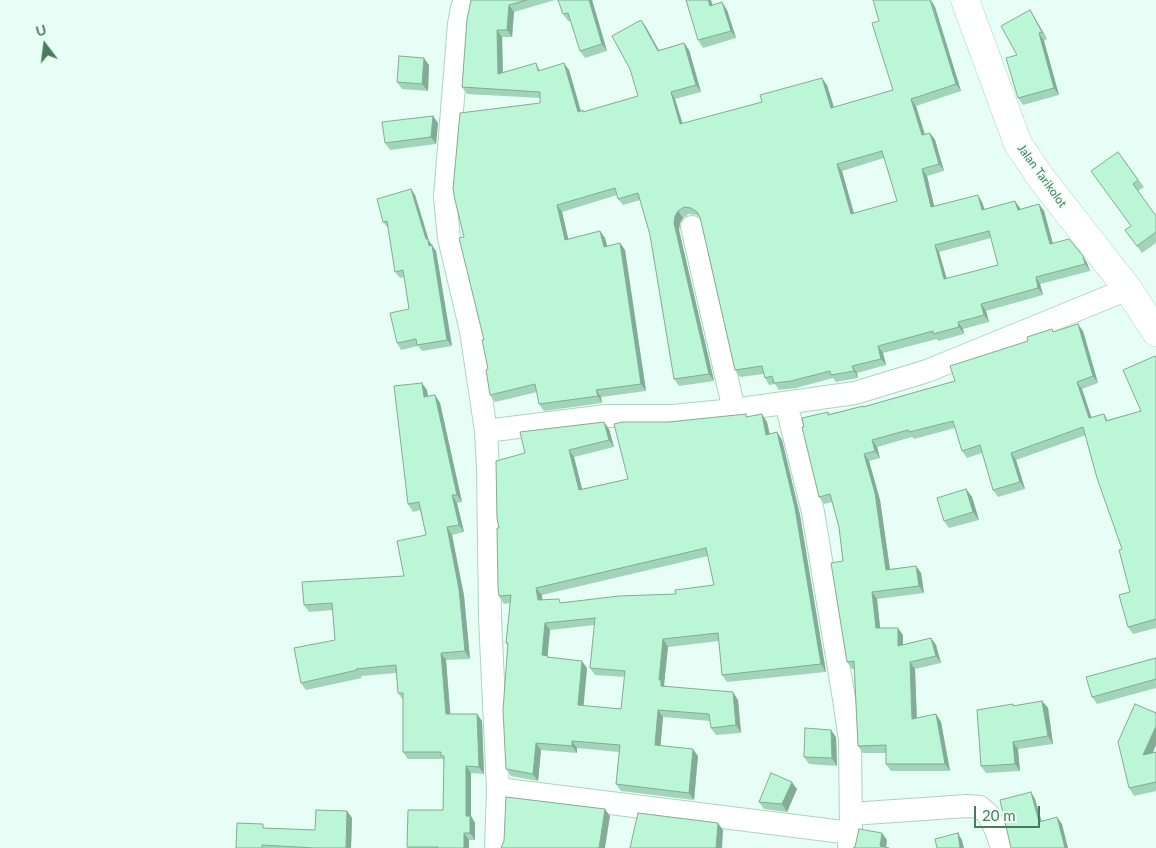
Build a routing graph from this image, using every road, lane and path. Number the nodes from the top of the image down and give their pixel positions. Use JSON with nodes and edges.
{"nodes":[{"id":1,"x":465,"y":0,"type":"edge"},
{"id":2,"x":965,"y":0,"type":"edge"},
{"id":3,"x":692,"y":227,"type":"dead end"},
{"id":4,"x":1128,"y":289,"type":"junction"},
{"id":5,"x":1156,"y":332,"type":"edge"},
{"id":6,"x":786,"y":403,"type":"junction"},
{"id":7,"x":734,"y":410,"type":"junction"},
{"id":8,"x":486,"y":431,"type":"junction"},
{"id":9,"x":498,"y":790,"type":"junction"},
{"id":10,"x":850,"y":831,"type":"edge"},
{"id":11,"x":496,"y":848,"type":"edge"},
{"id":12,"x":1002,"y":848,"type":"edge"}],
"edges":[{"from":1,"to":8,"type":"street"},
{"from":2,"to":4,"type":"street","name":"Jalan Tarikolot"},
{"from":3,"to":7,"type":"street"},
{"from":4,"to":5,"type":"street","name":"Jalan Tarikolot"},
{"from":4,"to":6,"type":"street"},
{"from":6,"to":7,"type":"street"},
{"from":6,"to":10,"type":"street"},
{"from":7,"to":8,"type":"street"},
{"from":8,"to":9,"type":"street"},
{"from":9,"to":10,"type":"street"},
{"from":9,"to":11,"type":"street"},
{"from":10,"to":12,"type":"street"}]}
